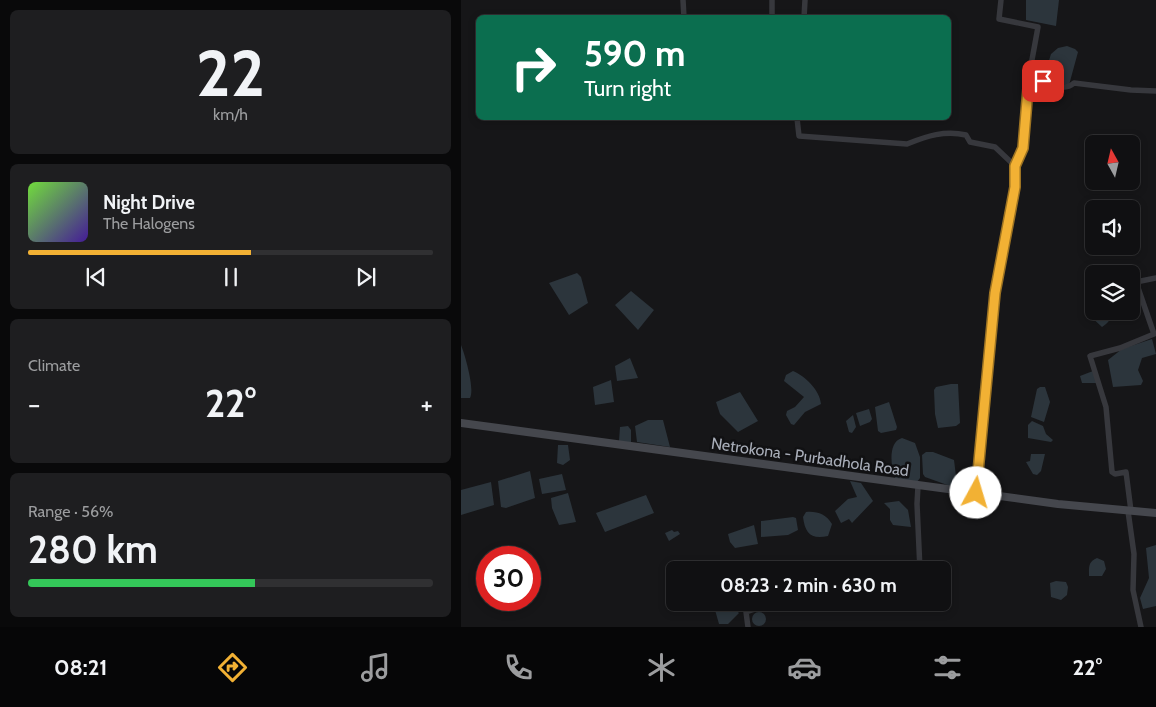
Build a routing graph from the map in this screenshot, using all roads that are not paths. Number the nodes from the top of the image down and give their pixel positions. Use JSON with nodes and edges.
{"nodes":[{"id":1,"x":683,"y":0,"type":"edge"},
{"id":2,"x":772,"y":0,"type":"edge"},
{"id":3,"x":805,"y":0,"type":"edge"},
{"id":4,"x":1001,"y":0,"type":"edge"},
{"id":5,"x":684,"y":15,"type":"edge"},
{"id":6,"x":772,"y":15,"type":"edge"},
{"id":7,"x":805,"y":15,"type":"edge"},
{"id":8,"x":1029,"y":77,"type":"junction"},
{"id":9,"x":1156,"y":91,"type":"edge"},
{"id":10,"x":797,"y":120,"type":"edge"},
{"id":11,"x":1015,"y":166,"type":"junction"},
{"id":12,"x":1156,"y":278,"type":"edge"},
{"id":13,"x":461,"y":423,"type":"edge"},
{"id":14,"x":918,"y":486,"type":"junction"},
{"id":15,"x":976,"y":493,"type":"junction"},
{"id":16,"x":1129,"y":511,"type":"junction"},
{"id":17,"x":1156,"y":513,"type":"edge"},
{"id":18,"x":920,"y":561,"type":"edge"},
{"id":19,"x":750,"y":611,"type":"edge"},
{"id":20,"x":748,"y":627,"type":"edge"},
{"id":21,"x":1141,"y":627,"type":"edge"}],
"edges":[{"from":1,"to":5,"type":"street"},
{"from":2,"to":6,"type":"street"},
{"from":3,"to":7,"type":"street"},
{"from":4,"to":8,"type":"street"},
{"from":8,"to":9,"type":"street"},
{"from":8,"to":11,"type":"street"},
{"from":10,"to":11,"type":"street"},
{"from":11,"to":15,"type":"street"},
{"from":12,"to":16,"type":"street"},
{"from":13,"to":14,"type":"main road","name":"Netrokona - Purbadhola Road"},
{"from":14,"to":15,"type":"main road","name":"Netrokona - Purbadhola Road"},
{"from":14,"to":18,"type":"street"},
{"from":15,"to":16,"type":"main road","name":"Netrokona - Purbadhola Road"},
{"from":16,"to":17,"type":"main road","name":"Netrokona - Purbadhola Road"},
{"from":16,"to":21,"type":"street"},
{"from":19,"to":20,"type":"street"}]}
